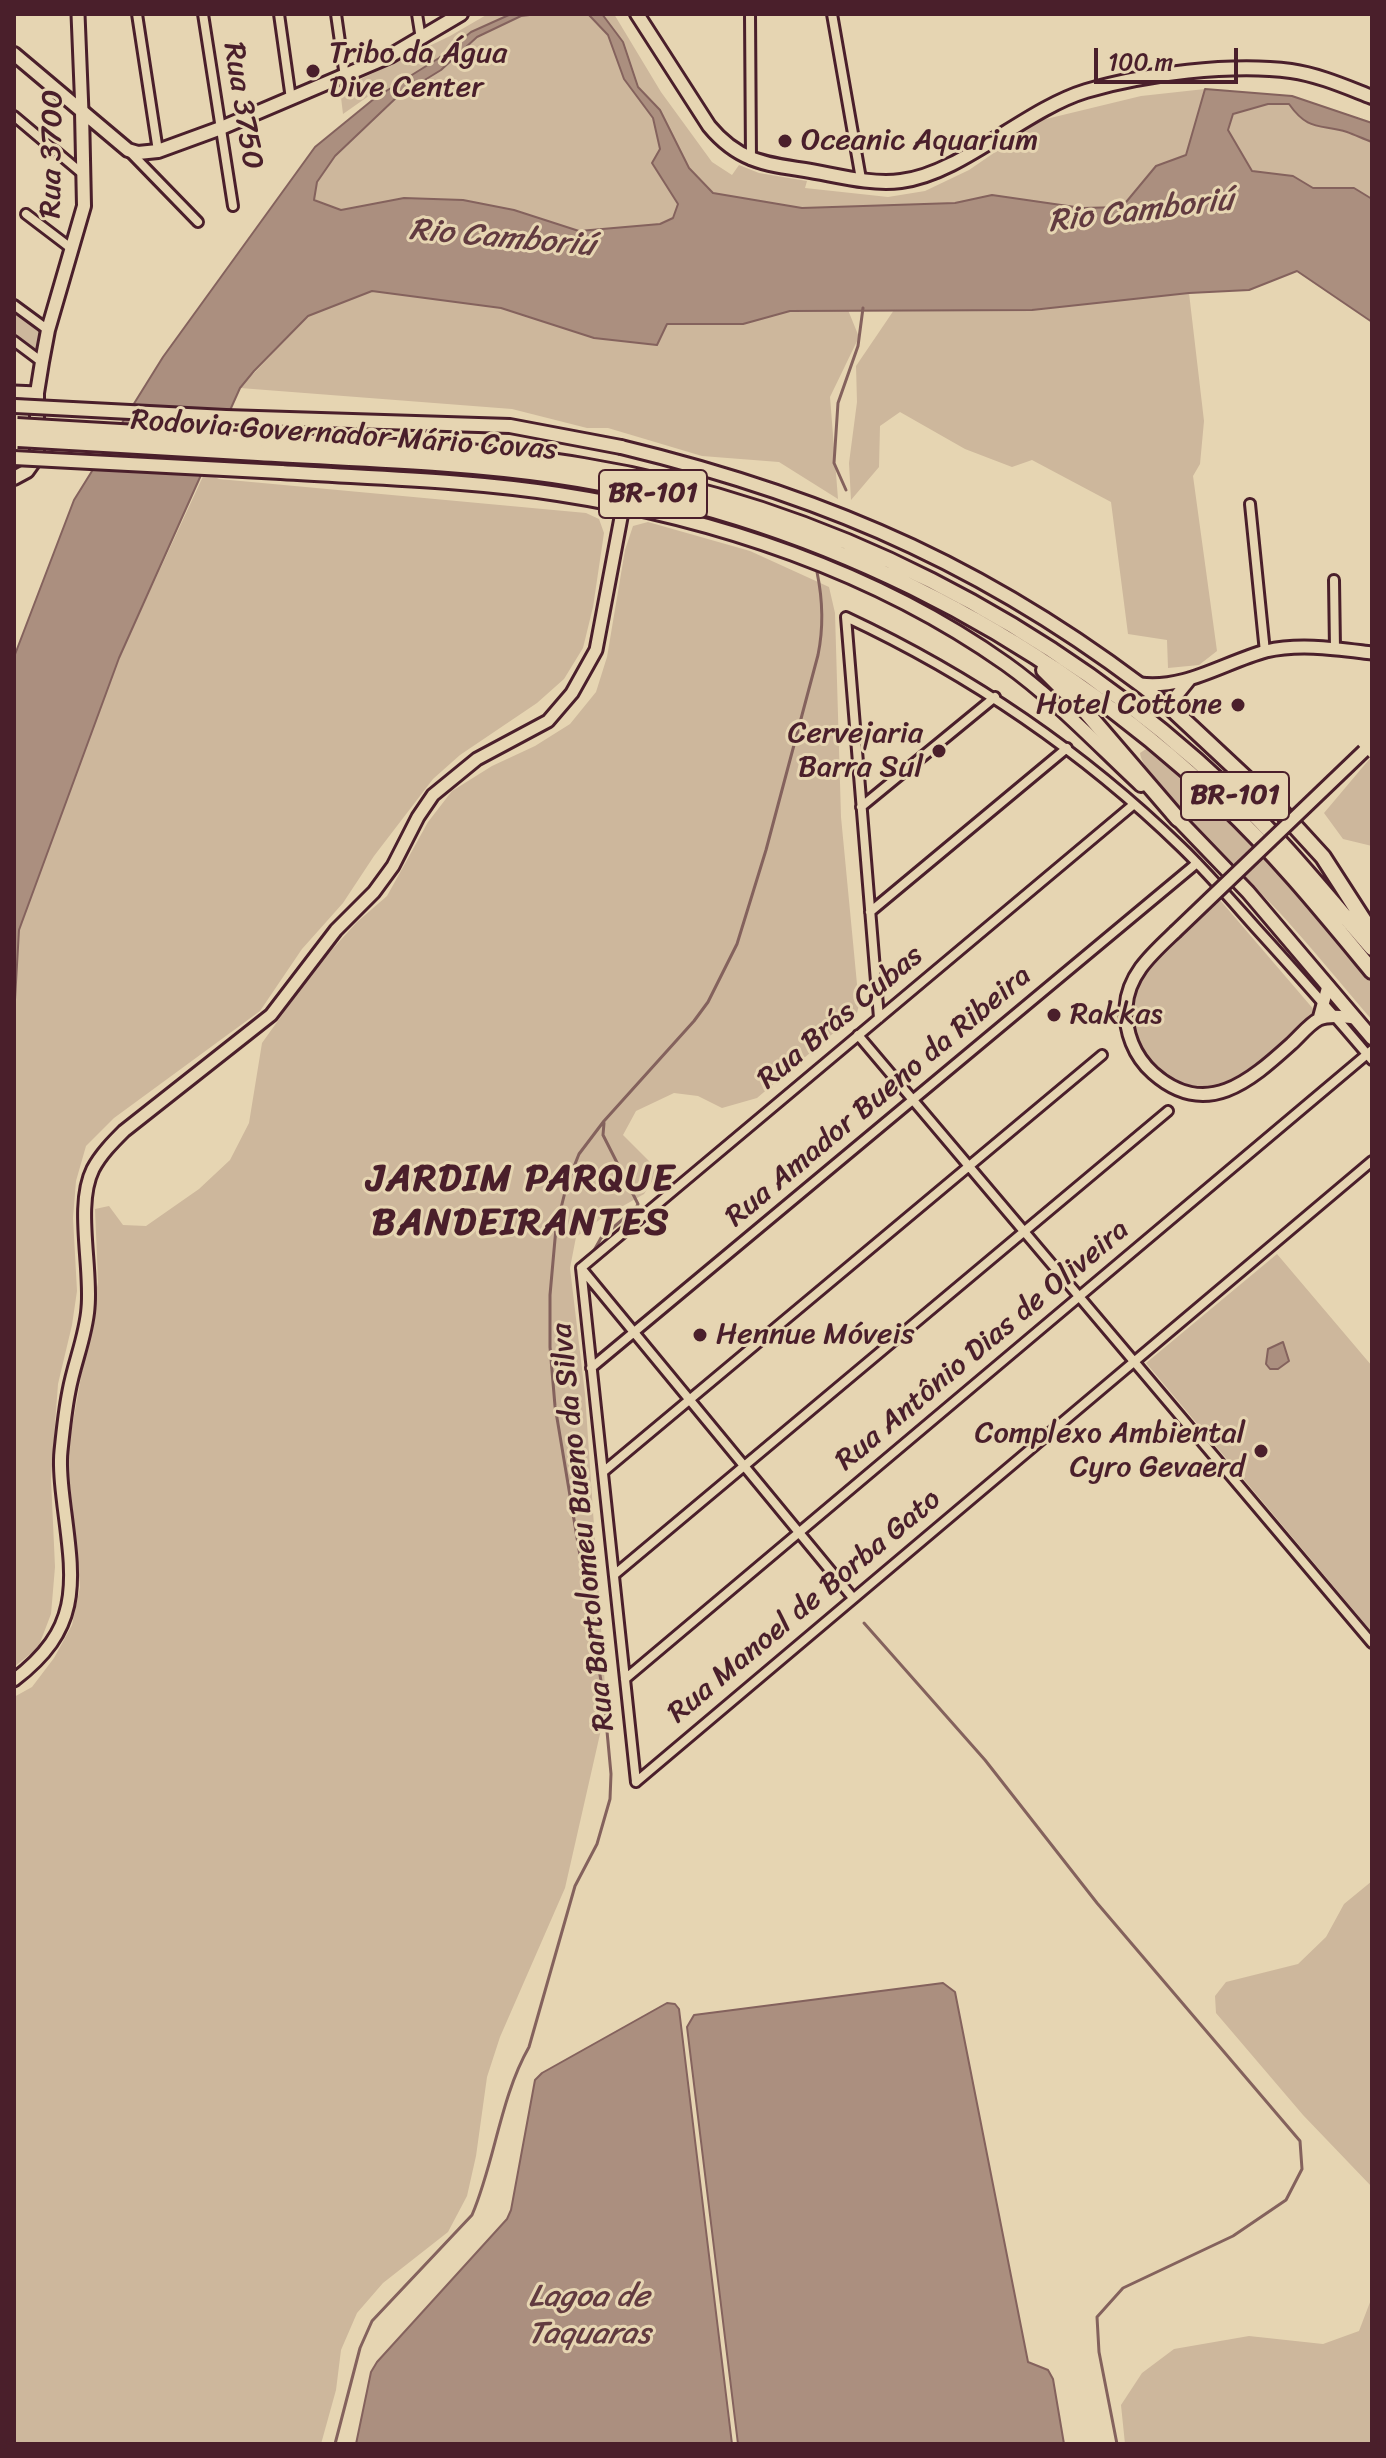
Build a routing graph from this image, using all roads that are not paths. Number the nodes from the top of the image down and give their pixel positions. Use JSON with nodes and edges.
{"nodes":[{"id":1,"x":78,"y":14,"type":"edge"},
{"id":2,"x":137,"y":14,"type":"edge"},
{"id":3,"x":203,"y":14,"type":"edge"},
{"id":4,"x":279,"y":14,"type":"edge"},
{"id":5,"x":336,"y":14,"type":"edge"},
{"id":6,"x":417,"y":14,"type":"edge"},
{"id":7,"x":461,"y":14,"type":"edge"},
{"id":8,"x":637,"y":14,"type":"edge"},
{"id":9,"x":750,"y":14,"type":"edge"},
{"id":10,"x":832,"y":14,"type":"edge"},
{"id":11,"x":421,"y":40,"type":"junction"},
{"id":12,"x":14,"y":54,"type":"edge"},
{"id":13,"x":345,"y":77,"type":"junction"},
{"id":14,"x":1372,"y":97,"type":"edge"},
{"id":15,"x":291,"y":99,"type":"junction"},
{"id":16,"x":82,"y":112,"type":"junction"},
{"id":17,"x":14,"y":116,"type":"edge"},
{"id":18,"x":221,"y":128,"type":"junction"},
{"id":19,"x":128,"y":150,"type":"junction"},
{"id":20,"x":158,"y":151,"type":"junction"},
{"id":21,"x":751,"y":160,"type":"junction"},
{"id":22,"x":85,"y":175,"type":"junction"},
{"id":23,"x":861,"y":179,"type":"junction"},
{"id":24,"x":233,"y":206,"type":"dead end"},
{"id":25,"x":26,"y":214,"type":"dead end"},
{"id":26,"x":198,"y":222,"type":"dead end"},
{"id":27,"x":73,"y":250,"type":"junction"},
{"id":28,"x":14,"y":305,"type":"edge"},
{"id":29,"x":48,"y":330,"type":"junction"},
{"id":30,"x":14,"y":341,"type":"edge"},
{"id":31,"x":42,"y":362,"type":"junction"},
{"id":32,"x":14,"y":392,"type":"edge"},
{"id":33,"x":37,"y":393,"type":"junction"},
{"id":34,"x":14,"y":406,"type":"edge"},
{"id":35,"x":16,"y":433,"type":"edge"},
{"id":36,"x":258,"y":446,"type":"junction"},
{"id":37,"x":14,"y":458,"type":"edge"},
{"id":38,"x":14,"y":478,"type":"edge"},
{"id":39,"x":1250,"y":504,"type":"dead end"},
{"id":40,"x":623,"y":507,"type":"junction"},
{"id":41,"x":1334,"y":580,"type":"dead end"},
{"id":42,"x":1018,"y":645,"type":"junction"},
{"id":43,"x":1335,"y":649,"type":"junction"},
{"id":44,"x":1265,"y":652,"type":"junction"},
{"id":45,"x":1371,"y":653,"type":"edge"},
{"id":46,"x":1190,"y":679,"type":"junction"},
{"id":47,"x":1140,"y":684,"type":"junction"},
{"id":48,"x":995,"y":697,"type":"junction"},
{"id":49,"x":1173,"y":710,"type":"junction"},
{"id":50,"x":1368,"y":747,"type":"edge"},
{"id":51,"x":1067,"y":748,"type":"junction"},
{"id":52,"x":1133,"y":805,"type":"junction"},
{"id":53,"x":861,"y":807,"type":"junction"},
{"id":54,"x":1178,"y":819,"type":"junction"},
{"id":55,"x":1197,"y":863,"type":"junction"},
{"id":56,"x":870,"y":912,"type":"junction"},
{"id":57,"x":1372,"y":933,"type":"edge"},
{"id":58,"x":1372,"y":948,"type":"edge"},
{"id":59,"x":1372,"y":971,"type":"edge"},
{"id":60,"x":1328,"y":986,"type":"junction"},
{"id":61,"x":1323,"y":1003,"type":"junction"},
{"id":62,"x":1335,"y":1016,"type":"junction"},
{"id":63,"x":879,"y":1018,"type":"junction"},
{"id":64,"x":1355,"y":1018,"type":"junction"},
{"id":65,"x":1319,"y":1019,"type":"junction"},
{"id":66,"x":858,"y":1035,"type":"junction"},
{"id":67,"x":1372,"y":1038,"type":"edge"},
{"id":68,"x":1102,"y":1055,"type":"dead end"},
{"id":69,"x":1371,"y":1056,"type":"edge"},
{"id":70,"x":913,"y":1100,"type":"junction"},
{"id":71,"x":1168,"y":1111,"type":"dead end"},
{"id":72,"x":1372,"y":1161,"type":"edge"},
{"id":73,"x":969,"y":1167,"type":"junction"},
{"id":74,"x":1024,"y":1232,"type":"junction"},
{"id":75,"x":581,"y":1268,"type":"junction"},
{"id":76,"x":1080,"y":1297,"type":"junction"},
{"id":77,"x":634,"y":1332,"type":"junction"},
{"id":78,"x":1133,"y":1361,"type":"junction"},
{"id":79,"x":591,"y":1368,"type":"junction"},
{"id":80,"x":690,"y":1400,"type":"junction"},
{"id":81,"x":744,"y":1466,"type":"junction"},
{"id":82,"x":603,"y":1472,"type":"junction"},
{"id":83,"x":799,"y":1532,"type":"junction"},
{"id":84,"x":614,"y":1575,"type":"junction"},
{"id":85,"x":853,"y":1598,"type":"junction"},
{"id":86,"x":1372,"y":1643,"type":"edge"},
{"id":87,"x":625,"y":1679,"type":"junction"},
{"id":88,"x":14,"y":1680,"type":"edge"},
{"id":89,"x":636,"y":1782,"type":"joint"}],
"edges":[{"from":1,"to":16,"type":"street","name":"Rua 3700"},
{"from":2,"to":20,"type":"street"},
{"from":3,"to":18,"type":"street","name":"Rua 3750"},
{"from":4,"to":15,"type":"street"},
{"from":5,"to":13,"type":"street"},
{"from":6,"to":11,"type":"street"},
{"from":7,"to":11,"type":"main road"},
{"from":8,"to":21,"type":"main road"},
{"from":9,"to":21,"type":"street"},
{"from":10,"to":23,"type":"street"},
{"from":11,"to":13,"type":"main road"},
{"from":12,"to":16,"type":"main road"},
{"from":13,"to":15,"type":"main road"},
{"from":14,"to":23,"type":"main road"},
{"from":15,"to":18,"type":"main road"},
{"from":16,"to":19,"type":"main road"},
{"from":16,"to":22,"type":"main road","name":"Rua 3700"},
{"from":17,"to":22,"type":"street"},
{"from":18,"to":20,"type":"main road"},
{"from":18,"to":24,"type":"street","name":"Rua 3750"},
{"from":19,"to":20,"type":"main road"},
{"from":19,"to":26,"type":"street"},
{"from":21,"to":23,"type":"main road"},
{"from":22,"to":27,"type":"main road","name":"Rua 3700"},
{"from":25,"to":27,"type":"street"},
{"from":27,"to":29,"type":"main road","name":"Rua 3700"},
{"from":28,"to":29,"type":"street"},
{"from":29,"to":31,"type":"main road","name":"Rua 3700"},
{"from":30,"to":31,"type":"street"},
{"from":31,"to":33,"type":"main road","name":"Rua 3700"},
{"from":32,"to":33,"type":"street"},
{"from":33,"to":38,"type":"main road","name":"Rua 3700"},
{"from":34,"to":47,"type":"main road","bridge":true},
{"from":35,"to":36,"type":"highway","name":"Rodovia Governador Mário Covas","number":"BR-101","bridge":true},
{"from":36,"to":42,"type":"highway","name":"Rodovia Governador Mário Covas","number":"BR-101"},
{"from":36,"to":58,"type":"highway","name":"Rodovia Governador Mário Covas","number":"BR-101"},
{"from":37,"to":40,"type":"main road","bridge":true},
{"from":39,"to":44,"type":"street"},
{"from":40,"to":54,"type":"main road"},
{"from":40,"to":88,"type":"street"},
{"from":41,"to":43,"type":"street"},
{"from":42,"to":54,"type":"highway"},
{"from":42,"to":59,"type":"highway","name":"Rodovia Governador Mário Covas","number":"BR-101"},
{"from":43,"to":44,"type":"street"},
{"from":43,"to":45,"type":"street"},
{"from":44,"to":46,"type":"street"},
{"from":46,"to":47,"type":"street"},
{"from":46,"to":49,"type":"street"},
{"from":47,"to":49,"type":"main road"},
{"from":48,"to":51,"type":"street"},
{"from":48,"to":53,"type":"street"},
{"from":48,"to":53,"type":"street"},
{"from":49,"to":57,"type":"highway"},
{"from":50,"to":65,"type":"street","bridge":true},
{"from":51,"to":52,"type":"street"},
{"from":51,"to":56,"type":"street"},
{"from":52,"to":55,"type":"street"},
{"from":52,"to":63,"type":"street","name":"Rua Brás Cubas"},
{"from":53,"to":56,"type":"street"},
{"from":54,"to":60,"type":"main road"},
{"from":55,"to":61,"type":"street"},
{"from":55,"to":70,"type":"street","name":"Rua Amador Bueno da Ribeira"},
{"from":56,"to":63,"type":"street"},
{"from":60,"to":61,"type":"street"},
{"from":60,"to":64,"type":"main road"},
{"from":61,"to":62,"type":"street"},
{"from":61,"to":65,"type":"street"},
{"from":62,"to":64,"type":"street"},
{"from":62,"to":65,"type":"street"},
{"from":62,"to":69,"type":"street"},
{"from":63,"to":66,"type":"street","name":"Rua Brás Cubas"},
{"from":64,"to":67,"type":"main road"},
{"from":66,"to":70,"type":"street"},
{"from":66,"to":75,"type":"street","name":"Rua Brás Cubas"},
{"from":68,"to":73,"type":"street"},
{"from":69,"to":76,"type":"street","name":"Rua Antônio Dias de Oliveira"},
{"from":70,"to":73,"type":"street"},
{"from":70,"to":77,"type":"street","name":"Rua Amador Bueno da Ribeira"},
{"from":71,"to":74,"type":"street"},
{"from":72,"to":78,"type":"street","name":"Rua Manoel de Borba Gato"},
{"from":73,"to":74,"type":"street"},
{"from":73,"to":80,"type":"street"},
{"from":74,"to":76,"type":"street"},
{"from":74,"to":81,"type":"street"},
{"from":75,"to":77,"type":"street"},
{"from":75,"to":79,"type":"street","name":"Rua Bartolomeu Bueno da Silva"},
{"from":76,"to":78,"type":"street"},
{"from":76,"to":83,"type":"street","name":"Rua Antônio Dias de Oliveira"},
{"from":77,"to":79,"type":"street","name":"Rua Amador Bueno da Ribeira"},
{"from":77,"to":80,"type":"street"},
{"from":78,"to":85,"type":"street","name":"Rua Manoel de Borba Gato"},
{"from":78,"to":86,"type":"street"},
{"from":79,"to":82,"type":"street","name":"Rua Bartolomeu Bueno da Silva"},
{"from":80,"to":81,"type":"street"},
{"from":80,"to":82,"type":"street"},
{"from":81,"to":83,"type":"street"},
{"from":81,"to":84,"type":"street"},
{"from":82,"to":84,"type":"street","name":"Rua Bartolomeu Bueno da Silva"},
{"from":83,"to":85,"type":"street"},
{"from":83,"to":87,"type":"street","name":"Rua Antônio Dias de Oliveira"},
{"from":84,"to":87,"type":"street","name":"Rua Bartolomeu Bueno da Silva"},
{"from":85,"to":89,"type":"street","name":"Rua Manoel de Borba Gato"},
{"from":87,"to":89,"type":"street","name":"Rua Bartolomeu Bueno da Silva"}]}
